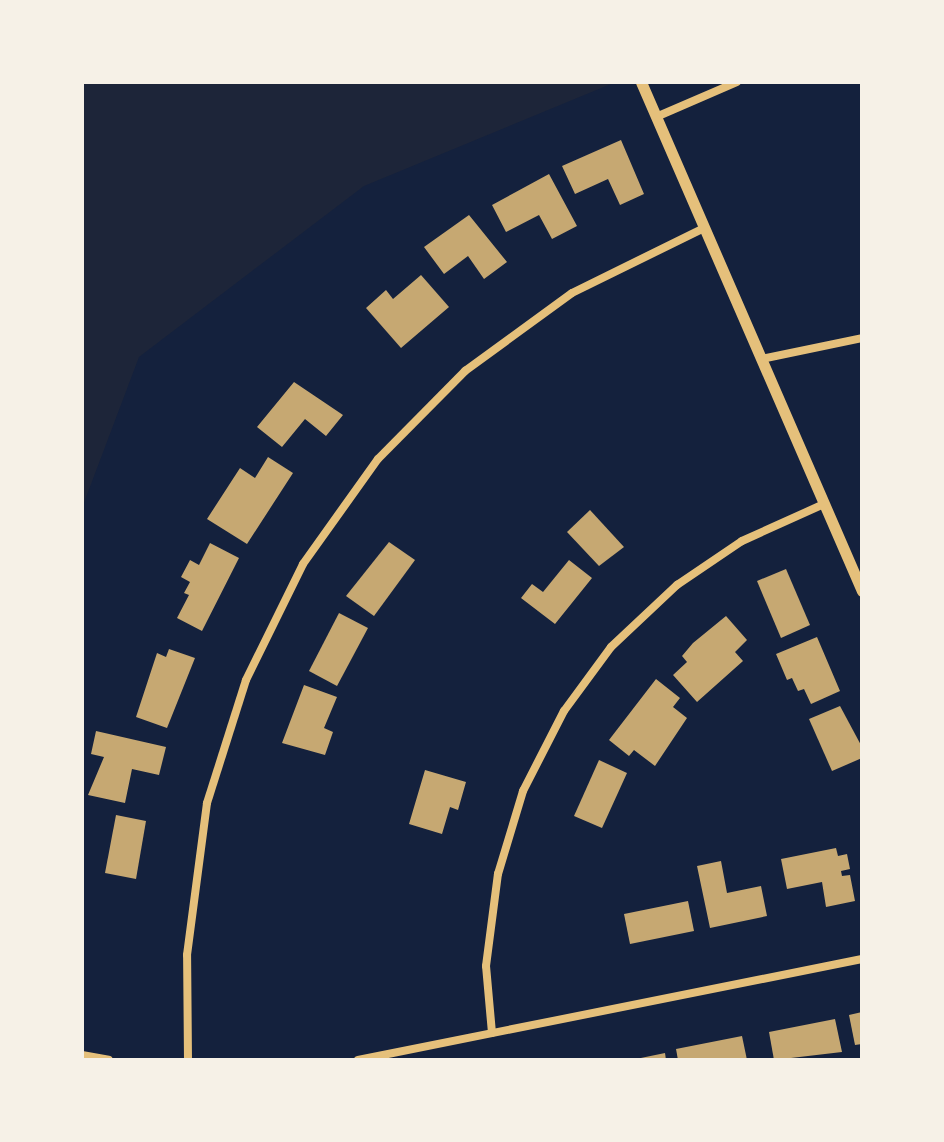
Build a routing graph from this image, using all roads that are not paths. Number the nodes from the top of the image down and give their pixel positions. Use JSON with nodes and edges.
{"nodes":[{"id":1,"x":641,"y":82,"type":"edge"},
{"id":2,"x":737,"y":82,"type":"edge"},
{"id":3,"x":656,"y":117,"type":"junction"},
{"id":4,"x":704,"y":228,"type":"junction"},
{"id":5,"x":862,"y":338,"type":"edge"},
{"id":6,"x":761,"y":359,"type":"junction"},
{"id":7,"x":824,"y":504,"type":"junction"},
{"id":8,"x":862,"y":591,"type":"edge"},
{"id":9,"x":862,"y":959,"type":"edge"},
{"id":10,"x":492,"y":1033,"type":"junction"},
{"id":11,"x":82,"y":1055,"type":"edge"},
{"id":12,"x":109,"y":1060,"type":"edge"},
{"id":13,"x":188,"y":1060,"type":"edge"},
{"id":14,"x":358,"y":1060,"type":"edge"}],
"edges":[{"from":1,"to":3,"type":"street"},
{"from":2,"to":3,"type":"street"},
{"from":3,"to":4,"type":"street"},
{"from":4,"to":6,"type":"street"},
{"from":4,"to":13,"type":"street"},
{"from":5,"to":6,"type":"street"},
{"from":6,"to":7,"type":"street"},
{"from":7,"to":8,"type":"street"},
{"from":7,"to":10,"type":"street"},
{"from":9,"to":10,"type":"street"},
{"from":10,"to":14,"type":"street"},
{"from":11,"to":12,"type":"street"}]}
